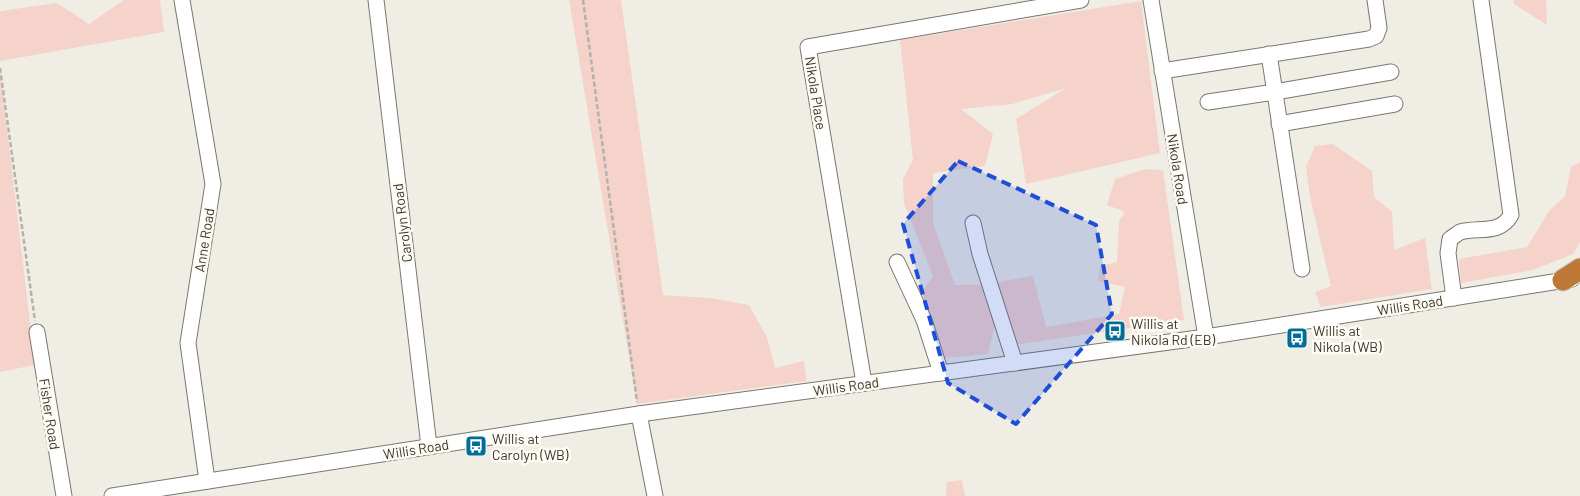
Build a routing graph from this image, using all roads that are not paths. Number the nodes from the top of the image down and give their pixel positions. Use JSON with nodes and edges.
{"nodes":[{"id":1,"x":182,"y":0,"type":"edge"},
{"id":2,"x":376,"y":0,"type":"edge"},
{"id":3,"x":1081,"y":0,"type":"edge"},
{"id":4,"x":1151,"y":0,"type":"edge"},
{"id":5,"x":1375,"y":0,"type":"edge"},
{"id":6,"x":1481,"y":0,"type":"edge"},
{"id":7,"x":1269,"y":54,"type":"junction"},
{"id":8,"x":1162,"y":71,"type":"junction"},
{"id":9,"x":1391,"y":72,"type":"dead end"},
{"id":10,"x":1274,"y":92,"type":"junction"},
{"id":11,"x":1208,"y":102,"type":"dead end"},
{"id":12,"x":1395,"y":104,"type":"dead end"},
{"id":13,"x":1279,"y":124,"type":"junction"},
{"id":14,"x":973,"y":223,"type":"dead end"},
{"id":15,"x":897,"y":262,"type":"dead end"},
{"id":16,"x":1302,"y":269,"type":"dead end"},
{"id":17,"x":1576,"y":278,"type":"edge"},
{"id":18,"x":1454,"y":298,"type":"junction"},
{"id":19,"x":37,"y":332,"type":"road end"},
{"id":20,"x":1206,"y":338,"type":"junction"},
{"id":21,"x":1015,"y":363,"type":"junction"},
{"id":22,"x":941,"y":373,"type":"junction"},
{"id":23,"x":864,"y":384,"type":"junction"},
{"id":24,"x":638,"y":414,"type":"junction"},
{"id":25,"x":429,"y":446,"type":"junction"},
{"id":26,"x":207,"y":481,"type":"junction"},
{"id":27,"x":64,"y":496,"type":"edge"},
{"id":28,"x":112,"y":496,"type":"edge"},
{"id":29,"x":655,"y":496,"type":"edge"}],
"edges":[{"from":1,"to":26,"type":"street","name":"Anne Road"},
{"from":2,"to":25,"type":"street","name":"Carolyn Road"},
{"from":3,"to":23,"type":"street","name":"Nikola Place"},
{"from":4,"to":8,"type":"street","name":"Nikola Road"},
{"from":5,"to":7,"type":"street"},
{"from":6,"to":18,"type":"street"},
{"from":7,"to":8,"type":"street"},
{"from":7,"to":10,"type":"street"},
{"from":8,"to":20,"type":"street","name":"Nikola Road"},
{"from":9,"to":10,"type":"street"},
{"from":10,"to":11,"type":"street"},
{"from":10,"to":13,"type":"street"},
{"from":12,"to":13,"type":"street"},
{"from":13,"to":16,"type":"street"},
{"from":14,"to":21,"type":"street"},
{"from":15,"to":22,"type":"street"},
{"from":17,"to":18,"type":"street","name":"Willis Road"},
{"from":18,"to":20,"type":"street","name":"Willis Road"},
{"from":19,"to":27,"type":"street","name":"Fisher Road"},
{"from":20,"to":21,"type":"street","name":"Willis Road"},
{"from":21,"to":22,"type":"street","name":"Willis Road"},
{"from":22,"to":23,"type":"street","name":"Willis Road"},
{"from":23,"to":24,"type":"street","name":"Willis Road"},
{"from":24,"to":25,"type":"street","name":"Willis Road"},
{"from":24,"to":29,"type":"street"},
{"from":25,"to":26,"type":"street","name":"Willis Road"},
{"from":26,"to":28,"type":"street","name":"Willis Road"}]}
